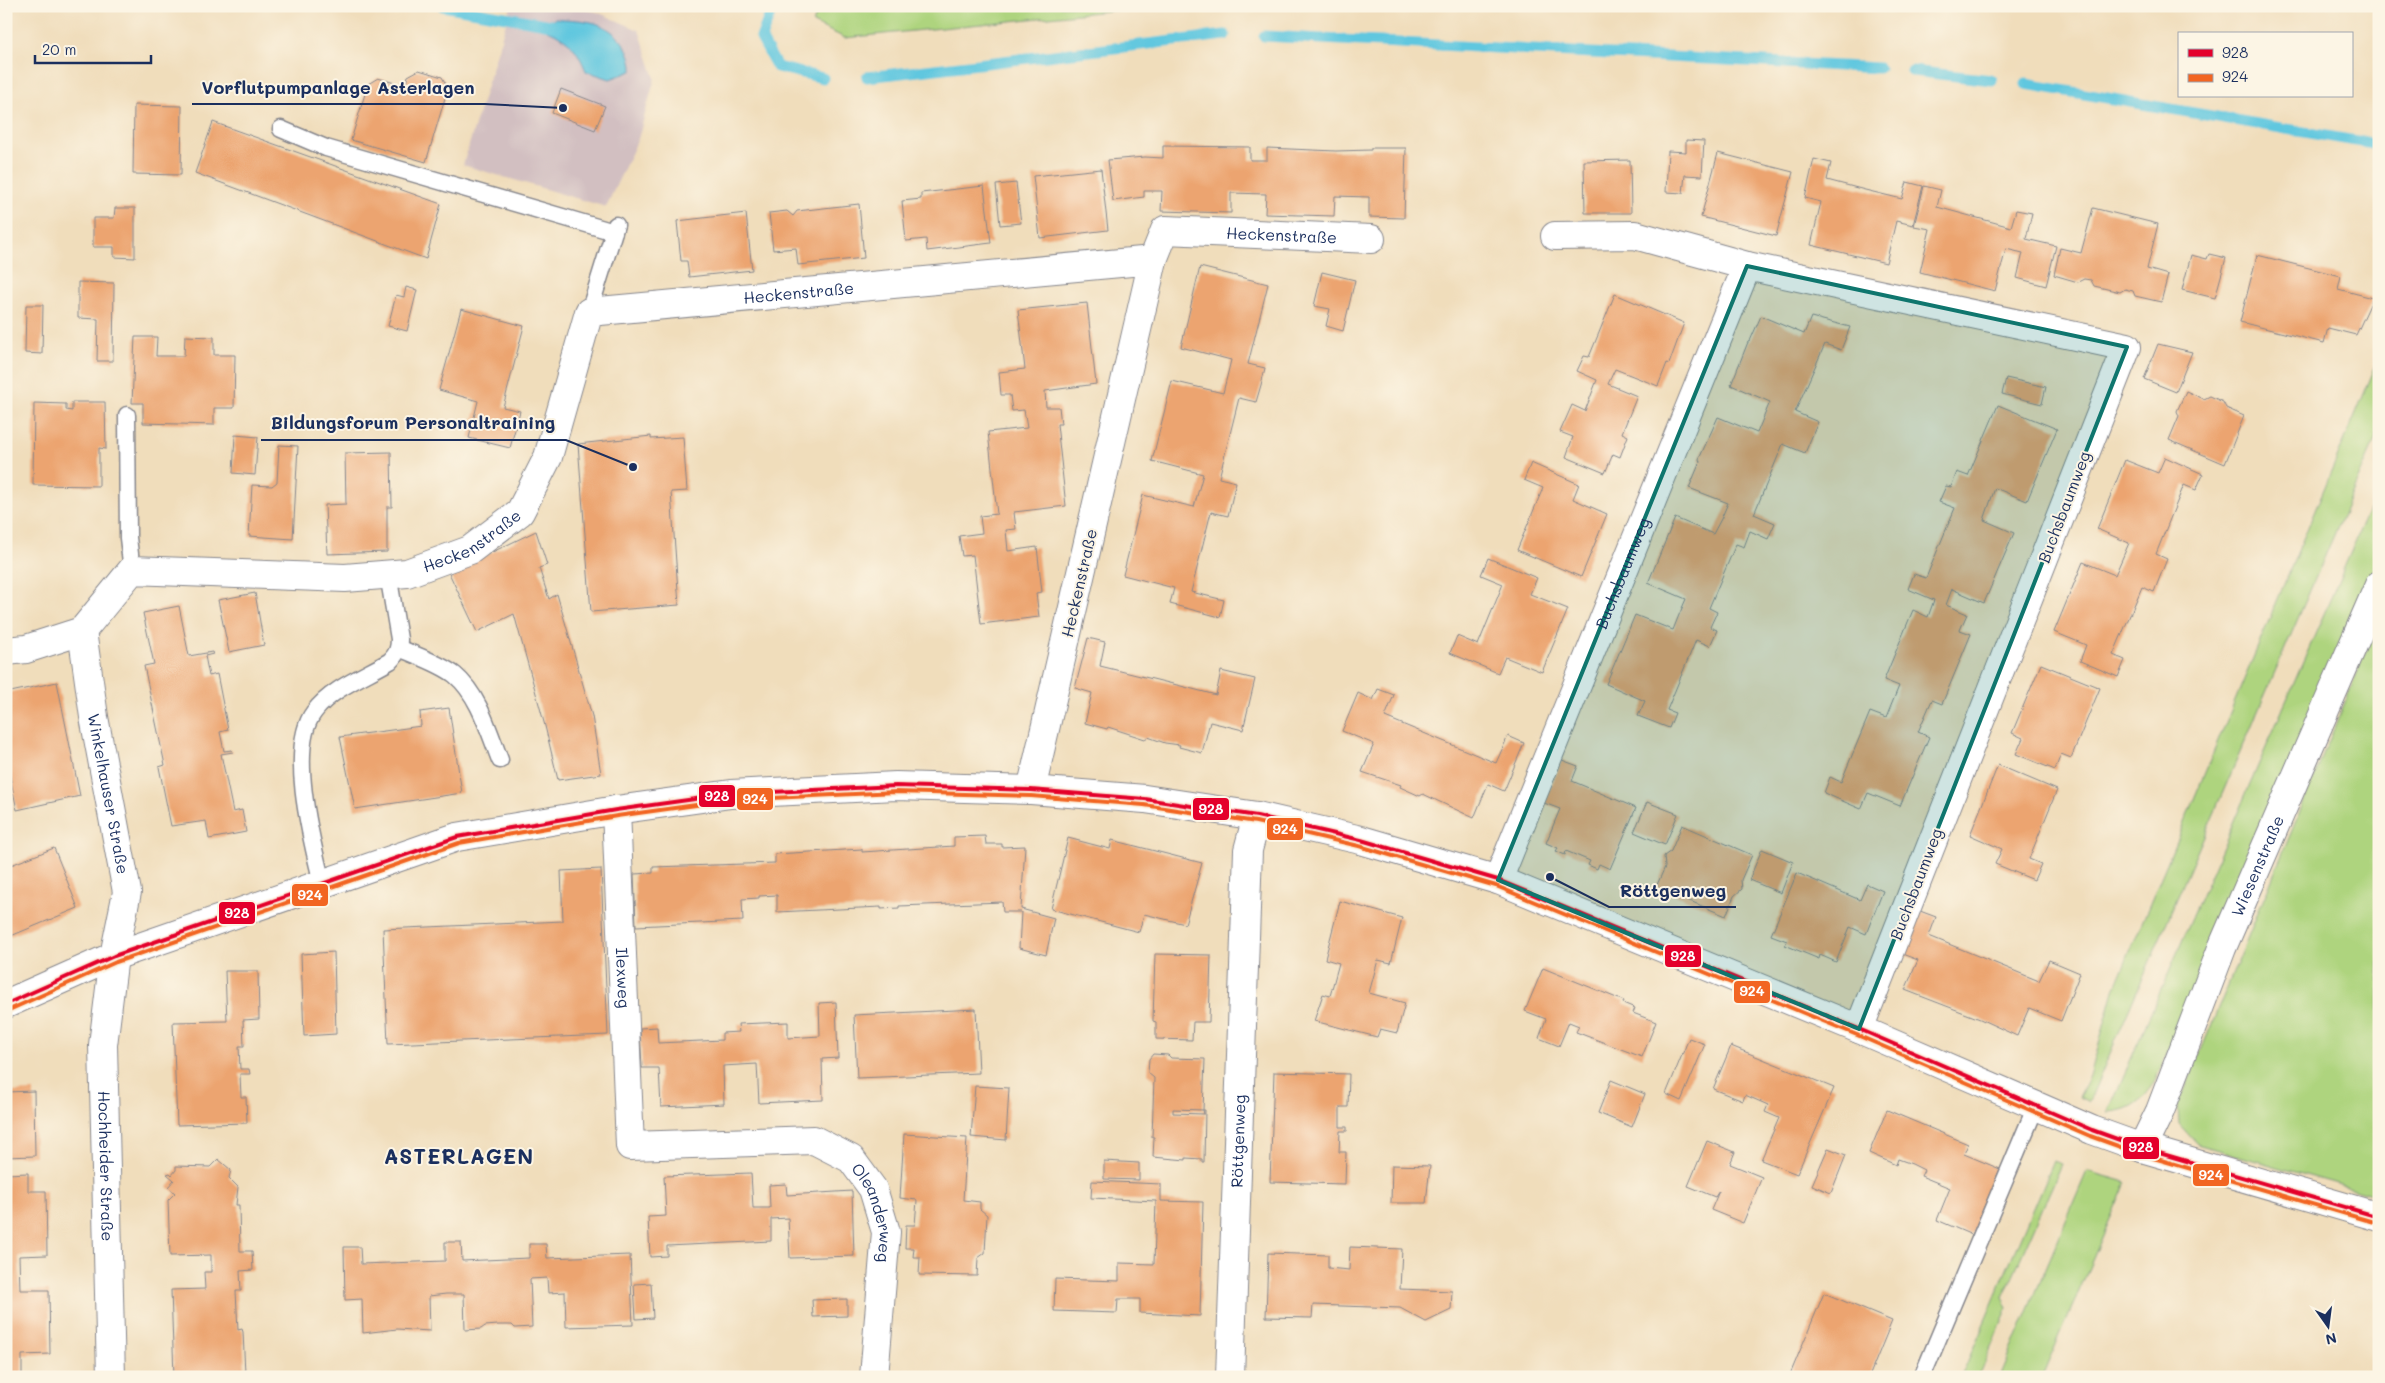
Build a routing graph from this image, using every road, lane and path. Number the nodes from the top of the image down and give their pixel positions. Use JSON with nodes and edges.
{"nodes":[{"id":1,"x":281,"y":129,"type":"dead end"},
{"id":2,"x":1555,"y":236,"type":"dead end"},
{"id":3,"x":1371,"y":239,"type":"dead end"},
{"id":4,"x":1153,"y":260,"type":"junction"},
{"id":5,"x":1747,"y":266,"type":"junction"},
{"id":6,"x":589,"y":312,"type":"junction"},
{"id":7,"x":127,"y":415,"type":"dead end"},
{"id":8,"x":132,"y":570,"type":"junction"},
{"id":9,"x":388,"y":574,"type":"junction"},
{"id":10,"x":2379,"y":585,"type":"edge"},
{"id":11,"x":82,"y":631,"type":"junction"},
{"id":12,"x":399,"y":648,"type":"junction"},
{"id":13,"x":6,"y":651,"type":"edge"},
{"id":14,"x":500,"y":760,"type":"dead end"},
{"id":15,"x":1031,"y":790,"type":"junction"},
{"id":16,"x":616,"y":810,"type":"junction"},
{"id":17,"x":1257,"y":816,"type":"junction"},
{"id":18,"x":1498,"y":880,"type":"junction"},
{"id":19,"x":322,"y":883,"type":"junction"},
{"id":20,"x":114,"y":956,"type":"junction"},
{"id":21,"x":6,"y":1004,"type":"edge"},
{"id":22,"x":1860,"y":1029,"type":"junction"},
{"id":23,"x":2036,"y":1106,"type":"junction"},
{"id":24,"x":630,"y":1146,"type":"joint"},
{"id":25,"x":2142,"y":1148,"type":"junction"},
{"id":26,"x":2379,"y":1217,"type":"edge"},
{"id":27,"x":111,"y":1377,"type":"edge"},
{"id":28,"x":874,"y":1377,"type":"edge"},
{"id":29,"x":1230,"y":1377,"type":"edge"},
{"id":30,"x":1922,"y":1377,"type":"edge"}],
"edges":[{"from":1,"to":6,"type":"lane"},
{"from":2,"to":5,"type":"street","name":"Buchsbaumweg"},
{"from":3,"to":4,"type":"street","name":"Heckenstraße"},
{"from":4,"to":6,"type":"street","name":"Heckenstraße"},
{"from":4,"to":15,"type":"street","name":"Heckenstraße"},
{"from":5,"to":18,"type":"street","name":"Buchsbaumweg"},
{"from":5,"to":22,"type":"street","name":"Buchsbaumweg"},
{"from":6,"to":9,"type":"street","name":"Heckenstraße"},
{"from":7,"to":8,"type":"lane"},
{"from":8,"to":9,"type":"street","name":"Heckenstraße"},
{"from":8,"to":11,"type":"street"},
{"from":9,"to":12,"type":"lane"},
{"from":10,"to":25,"type":"street","name":"Wiesenstraße"},
{"from":11,"to":13,"type":"street"},
{"from":11,"to":20,"type":"street","name":"Winkelhauser Straße"},
{"from":12,"to":14,"type":"lane"},
{"from":12,"to":19,"type":"lane"},
{"from":15,"to":16,"type":"street"},
{"from":15,"to":17,"type":"street"},
{"from":16,"to":19,"type":"street"},
{"from":16,"to":24,"type":"street","name":"Ilexweg"},
{"from":17,"to":18,"type":"street"},
{"from":17,"to":29,"type":"street","name":"Röttgenweg"},
{"from":18,"to":22,"type":"street"},
{"from":19,"to":20,"type":"street"},
{"from":20,"to":21,"type":"street"},
{"from":20,"to":27,"type":"street","name":"Hochheider Straße"},
{"from":22,"to":23,"type":"street"},
{"from":23,"to":25,"type":"street"},
{"from":23,"to":30,"type":"lane"},
{"from":24,"to":28,"type":"street","name":"Oleanderweg"},
{"from":25,"to":26,"type":"street"}]}
